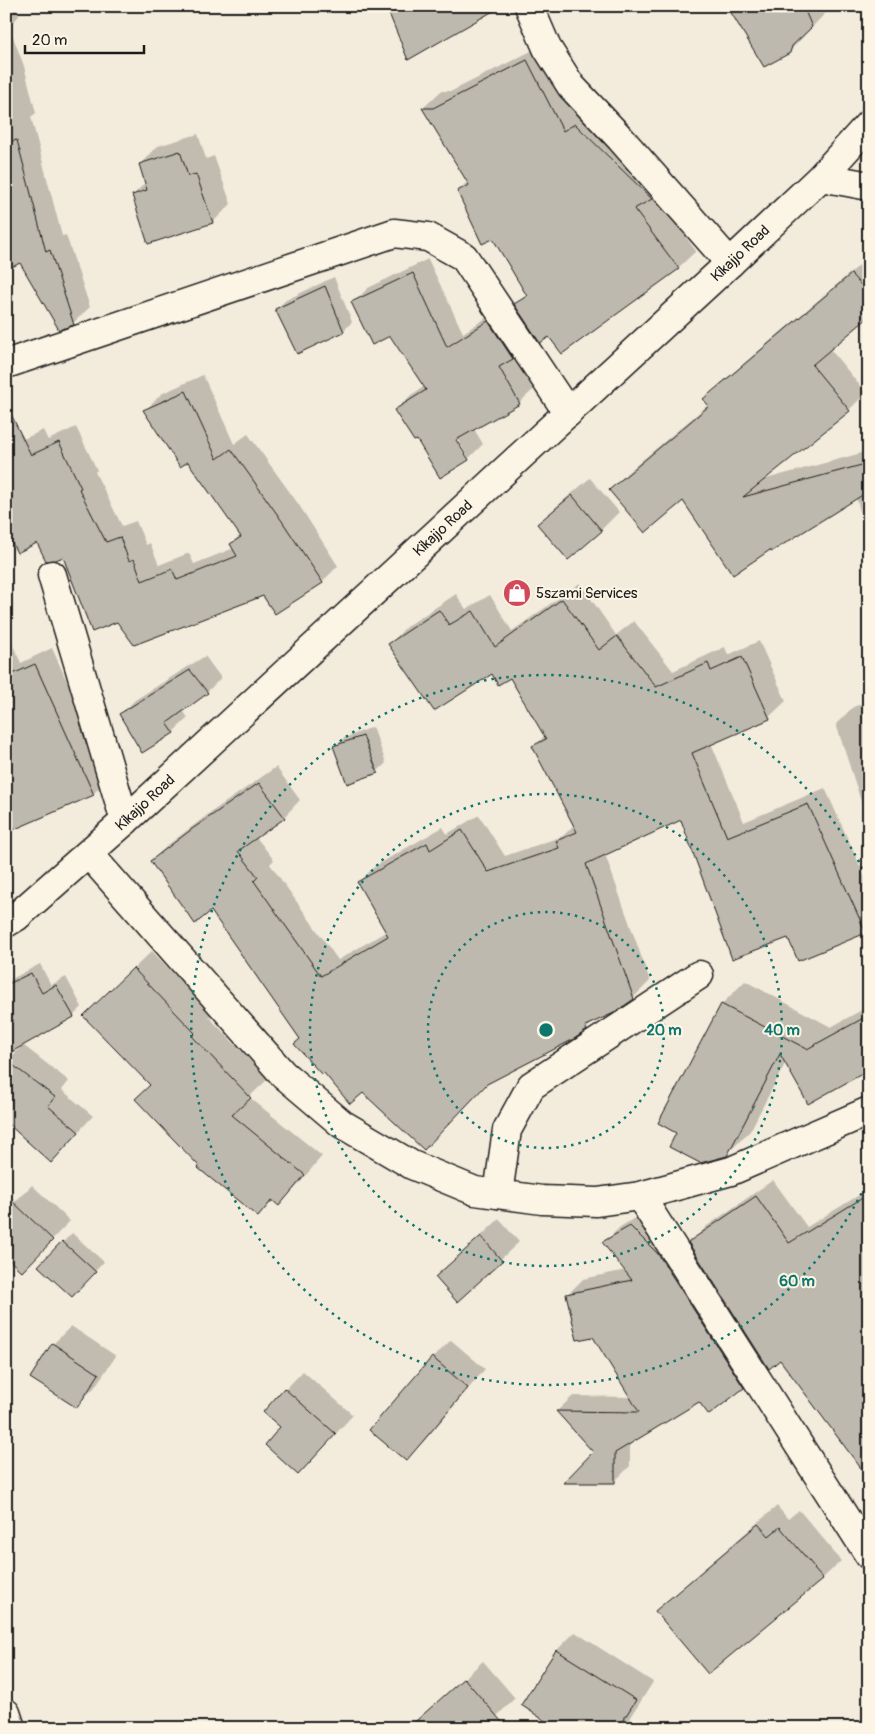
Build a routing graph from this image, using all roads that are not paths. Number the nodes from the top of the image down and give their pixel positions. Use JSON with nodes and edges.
{"nodes":[{"id":1,"x":529,"y":6,"type":"edge"},
{"id":2,"x":869,"y":124,"type":"edge"},
{"id":3,"x":821,"y":177,"type":"junction"},
{"id":4,"x":869,"y":186,"type":"edge"},
{"id":5,"x":730,"y":263,"type":"junction"},
{"id":6,"x":6,"y":364,"type":"edge"},
{"id":7,"x":568,"y":413,"type":"junction"},
{"id":8,"x":52,"y":574,"type":"dead end"},
{"id":9,"x":125,"y":821,"type":"junction"},
{"id":10,"x":89,"y":854,"type":"junction"},
{"id":11,"x":6,"y":923,"type":"edge"},
{"id":12,"x":699,"y":975,"type":"dead end"},
{"id":13,"x":869,"y":1111,"type":"edge"},
{"id":14,"x":498,"y":1194,"type":"junction"},
{"id":15,"x":640,"y":1196,"type":"junction"},
{"id":16,"x":869,"y":1555,"type":"edge"},
{"id":17,"x":6,"y":1713,"type":"edge"},
{"id":18,"x":10,"y":1728,"type":"edge"}],
"edges":[{"from":1,"to":5,"type":"street"},
{"from":2,"to":3,"type":"street","name":"Kikajjo Road"},
{"from":3,"to":4,"type":"street"},
{"from":3,"to":5,"type":"street","name":"Kikajjo Road"},
{"from":5,"to":7,"type":"street","name":"Kikajjo Road"},
{"from":6,"to":7,"type":"street"},
{"from":7,"to":9,"type":"street","name":"Kikajjo Road"},
{"from":8,"to":9,"type":"street"},
{"from":9,"to":10,"type":"street","name":"Kikajjo Road"},
{"from":10,"to":11,"type":"street","name":"Kikajjo Road"},
{"from":10,"to":14,"type":"street"},
{"from":12,"to":14,"type":"street"},
{"from":13,"to":15,"type":"street"},
{"from":14,"to":15,"type":"street"},
{"from":15,"to":16,"type":"street"},
{"from":17,"to":18,"type":"street"}]}
